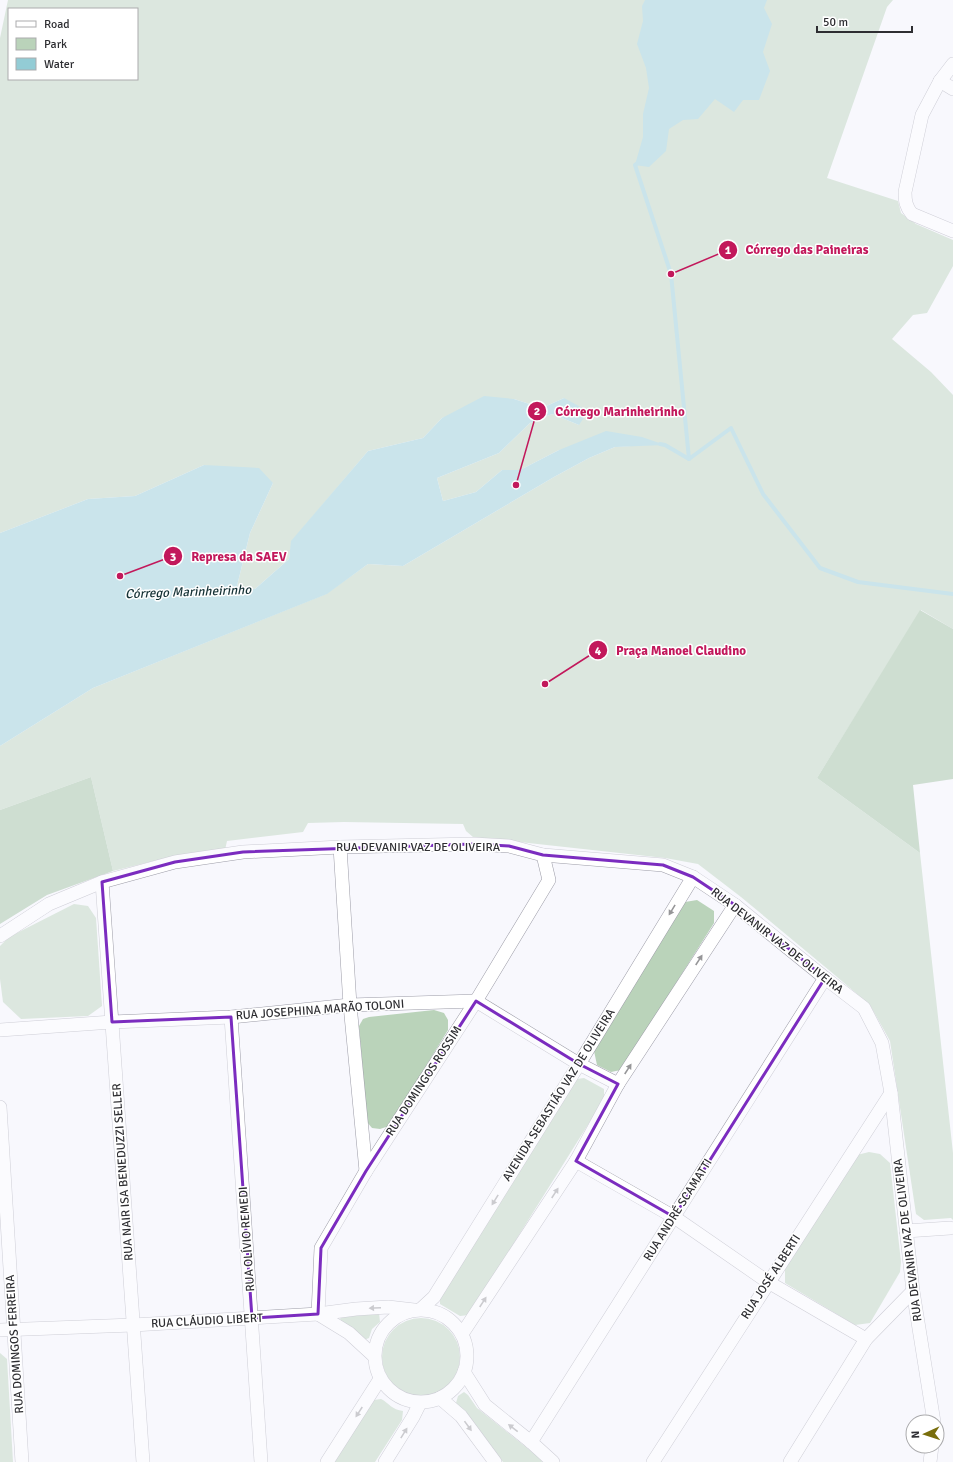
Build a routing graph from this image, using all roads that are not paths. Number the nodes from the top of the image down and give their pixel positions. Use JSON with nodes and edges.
{"nodes":[{"id":1,"x":953,"y":64,"type":"edge"},
{"id":2,"x":940,"y":81,"type":"junction"},
{"id":3,"x":953,"y":88,"type":"edge"},
{"id":4,"x":953,"y":231,"type":"edge"},
{"id":5,"x":340,"y":847,"type":"junction"},
{"id":6,"x":543,"y":855,"type":"junction"},
{"id":7,"x":693,"y":877,"type":"junction"},
{"id":8,"x":102,"y":882,"type":"junction"},
{"id":9,"x":734,"y":905,"type":"junction"},
{"id":10,"x":0,"y":936,"type":"edge"},
{"id":11,"x":825,"y":978,"type":"junction"},
{"id":12,"x":476,"y":1001,"type":"junction"},
{"id":13,"x":350,"y":1005,"type":"junction"},
{"id":14,"x":231,"y":1017,"type":"junction"},
{"id":15,"x":112,"y":1022,"type":"junction"},
{"id":16,"x":0,"y":1030,"type":"edge"},
{"id":17,"x":579,"y":1064,"type":"junction"},
{"id":18,"x":618,"y":1084,"type":"junction"},
{"id":19,"x":891,"y":1093,"type":"junction"},
{"id":20,"x":0,"y":1107,"type":"edge"},
{"id":21,"x":576,"y":1161,"type":"junction"},
{"id":22,"x":366,"y":1170,"type":"junction"},
{"id":23,"x":674,"y":1217,"type":"junction"},
{"id":24,"x":950,"y":1228,"type":"dead end"},
{"id":25,"x":906,"y":1231,"type":"junction"},
{"id":26,"x":768,"y":1282,"type":"junction"},
{"id":27,"x":913,"y":1291,"type":"junction"},
{"id":28,"x":417,"y":1310,"type":"junction"},
{"id":29,"x":318,"y":1314,"type":"junction"},
{"id":30,"x":252,"y":1318,"type":"junction"},
{"id":31,"x":134,"y":1325,"type":"junction"},
{"id":32,"x":0,"y":1330,"type":"edge"},
{"id":33,"x":14,"y":1330,"type":"junction"},
{"id":34,"x":462,"y":1334,"type":"junction"},
{"id":35,"x":866,"y":1339,"type":"junction"},
{"id":36,"x":374,"y":1356,"type":"junction"},
{"id":37,"x":464,"y":1372,"type":"junction"},
{"id":38,"x":380,"y":1379,"type":"junction"},
{"id":39,"x":440,"y":1398,"type":"junction"},
{"id":40,"x":420,"y":1403,"type":"junction"},
{"id":41,"x":933,"y":1414,"type":"edge"},
{"id":42,"x":531,"y":1442,"type":"junction"},
{"id":43,"x":22,"y":1462,"type":"edge"},
{"id":44,"x":143,"y":1462,"type":"edge"},
{"id":45,"x":262,"y":1462,"type":"edge"},
{"id":46,"x":327,"y":1462,"type":"edge"},
{"id":47,"x":385,"y":1462,"type":"edge"},
{"id":48,"x":495,"y":1462,"type":"edge"},
{"id":49,"x":553,"y":1462,"type":"edge"},
{"id":50,"x":653,"y":1462,"type":"edge"},
{"id":51,"x":790,"y":1462,"type":"edge"}],
"edges":[{"from":1,"to":2,"type":"street"},
{"from":2,"to":3,"type":"street"},
{"from":2,"to":4,"type":"street"},
{"from":5,"to":6,"type":"street","name":"RUA DEVANIR VAZ DE OLIVEIRA"},
{"from":5,"to":8,"type":"street","name":"RUA DEVANIR VAZ DE OLIVEIRA"},
{"from":5,"to":13,"type":"street"},
{"from":6,"to":7,"type":"street","name":"RUA DEVANIR VAZ DE OLIVEIRA"},
{"from":6,"to":12,"type":"street","name":"RUA DOMINGOS ROSSIM"},
{"from":7,"to":9,"type":"street","name":"RUA DEVANIR VAZ DE OLIVEIRA"},
{"from":7,"to":17,"type":"street","name":"AVENIDA SEBASTIÃO VAZ DE OLIVEIRA","one_way":true},
{"from":8,"to":10,"type":"street","name":"RUA DEVANIR VAZ DE OLIVEIRA"},
{"from":8,"to":15,"type":"street","name":"RUA NAIR ISA BENEDUZZI SELLER"},
{"from":9,"to":11,"type":"street","name":"RUA DEVANIR VAZ DE OLIVEIRA"},
{"from":18,"to":9,"type":"street","one_way":true},
{"from":11,"to":19,"type":"street","name":"RUA DEVANIR VAZ DE OLIVEIRA"},
{"from":11,"to":23,"type":"street","name":"RUA ANDRÉ SCAMATTI"},
{"from":12,"to":13,"type":"street","name":"RUA JOSEPHINA MARÃO TOLONI"},
{"from":12,"to":17,"type":"street"},
{"from":12,"to":22,"type":"street","name":"RUA DOMINGOS ROSSIM"},
{"from":13,"to":14,"type":"street","name":"RUA JOSEPHINA MARÃO TOLONI"},
{"from":13,"to":22,"type":"street"},
{"from":14,"to":15,"type":"street","name":"RUA JOSEPHINA MARÃO TOLONI"},
{"from":14,"to":30,"type":"street","name":"RUA OLÍVIO REMEDI"},
{"from":15,"to":16,"type":"street","name":"RUA JOSEPHINA MARÃO TOLONI"},
{"from":15,"to":31,"type":"street","name":"RUA NAIR ISA BENEDUZZI SELLER"},
{"from":17,"to":18,"type":"street"},
{"from":17,"to":28,"type":"street","name":"AVENIDA SEBASTIÃO VAZ DE OLIVEIRA","one_way":true},
{"from":18,"to":21,"type":"street"},
{"from":19,"to":25,"type":"street","name":"RUA DEVANIR VAZ DE OLIVEIRA"},
{"from":19,"to":26,"type":"street","name":"RUA JOSÉ ALBERTI"},
{"from":20,"to":33,"type":"street","name":"RUA DOMINGOS FERREIRA"},
{"from":21,"to":23,"type":"street"},
{"from":34,"to":21,"type":"street","one_way":true},
{"from":22,"to":29,"type":"street","name":"RUA DOMINGOS ROSSIM"},
{"from":23,"to":26,"type":"street"},
{"from":23,"to":42,"type":"street","name":"RUA ANDRÉ SCAMATTI"},
{"from":24,"to":25,"type":"street"},
{"from":25,"to":27,"type":"street","name":"RUA DEVANIR VAZ DE OLIVEIRA"},
{"from":26,"to":35,"type":"street"},
{"from":26,"to":50,"type":"street","name":"RUA JOSÉ ALBERTI"},
{"from":27,"to":35,"type":"street"},
{"from":27,"to":41,"type":"street","name":"RUA DEVANIR VAZ DE OLIVEIRA"},
{"from":28,"to":29,"type":"street","name":"RUA CLÁUDIO LIBERT","one_way":true},
{"from":28,"to":34,"type":"street"},
{"from":28,"to":36,"type":"street"},
{"from":29,"to":30,"type":"street","name":"RUA CLÁUDIO LIBERT"},
{"from":29,"to":36,"type":"street"},
{"from":30,"to":31,"type":"street","name":"RUA CLÁUDIO LIBERT"},
{"from":30,"to":45,"type":"street","name":"RUA OLÍVIO REMEDI"},
{"from":31,"to":33,"type":"street","name":"RUA CLÁUDIO LIBERT"},
{"from":31,"to":44,"type":"street","name":"RUA NAIR ISA BENEDUZZI SELLER"},
{"from":32,"to":33,"type":"street","name":"RUA CLÁUDIO LIBERT"},
{"from":33,"to":43,"type":"street","name":"RUA DOMINGOS FERREIRA"},
{"from":34,"to":37,"type":"street"},
{"from":35,"to":51,"type":"street"},
{"from":36,"to":38,"type":"street"},
{"from":37,"to":39,"type":"street"},
{"from":42,"to":37,"type":"street","one_way":true},
{"from":38,"to":40,"type":"street"},
{"from":38,"to":46,"type":"street","one_way":true},
{"from":39,"to":40,"type":"street"},
{"from":39,"to":48,"type":"street","one_way":true},
{"from":47,"to":40,"type":"street","one_way":true},
{"from":42,"to":49,"type":"street"}]}
